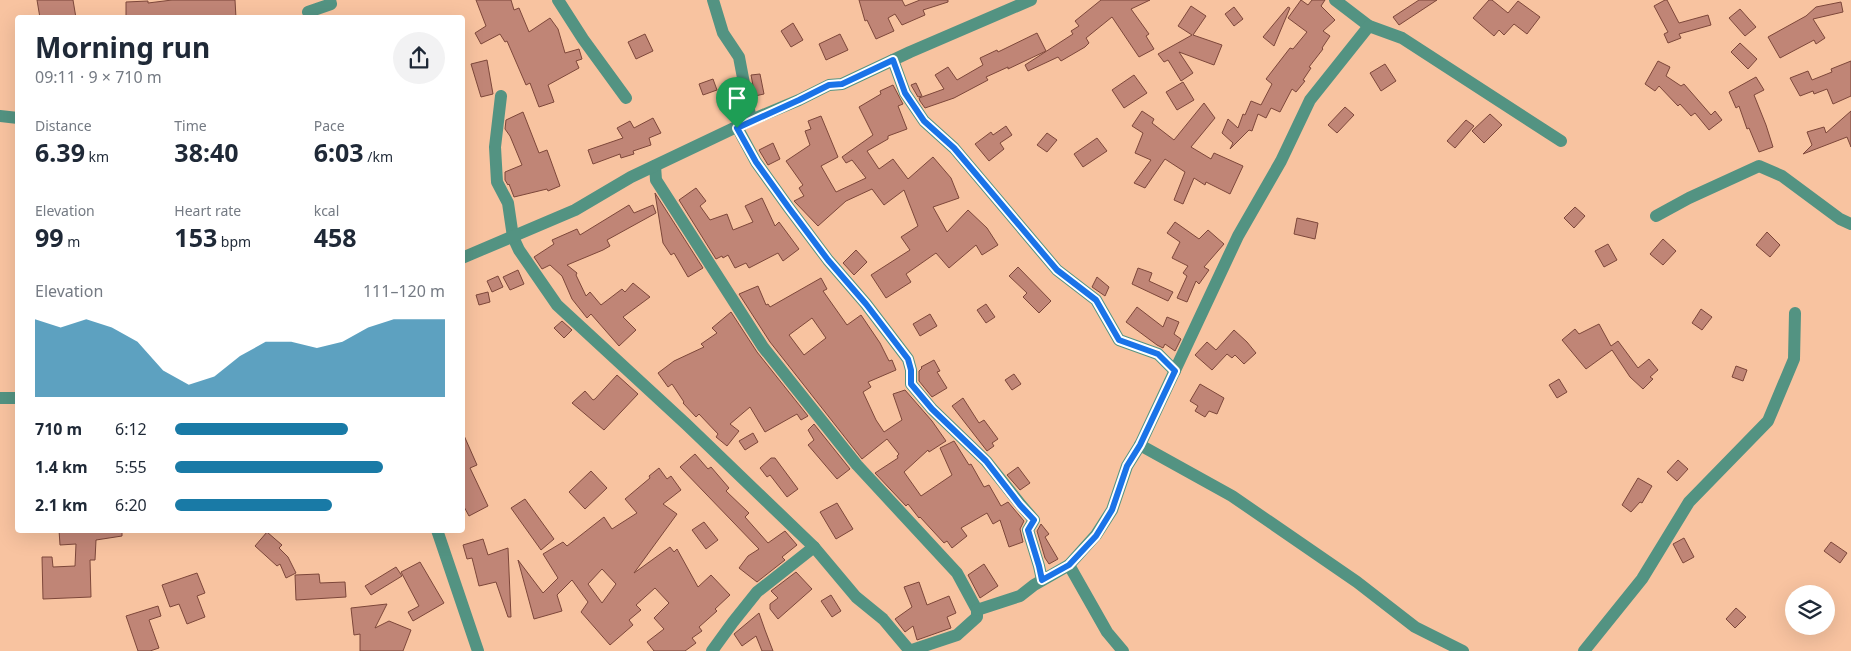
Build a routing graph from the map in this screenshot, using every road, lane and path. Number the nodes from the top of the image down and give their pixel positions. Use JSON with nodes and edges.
{"nodes":[{"id":1,"x":330,"y":0,"type":"edge"},
{"id":2,"x":558,"y":0,"type":"edge"},
{"id":3,"x":713,"y":0,"type":"edge"},
{"id":4,"x":1031,"y":0,"type":"edge"},
{"id":5,"x":1335,"y":0,"type":"edge"},
{"id":6,"x":308,"y":12,"type":"dead end"},
{"id":7,"x":1369,"y":26,"type":"junction"},
{"id":8,"x":893,"y":60,"type":"junction"},
{"id":9,"x":502,"y":96,"type":"dead end"},
{"id":10,"x":626,"y":98,"type":"dead end"},
{"id":11,"x":0,"y":116,"type":"edge"},
{"id":12,"x":15,"y":118,"type":"edge"},
{"id":13,"x":751,"y":120,"type":"junction"},
{"id":14,"x":737,"y":128,"type":"junction"},
{"id":15,"x":1561,"y":141,"type":"dead end"},
{"id":16,"x":655,"y":166,"type":"junction"},
{"id":17,"x":1656,"y":216,"type":"dead end"},
{"id":18,"x":1851,"y":224,"type":"edge"},
{"id":19,"x":513,"y":237,"type":"junction"},
{"id":20,"x":465,"y":257,"type":"edge"},
{"id":21,"x":1795,"y":313,"type":"dead end"},
{"id":22,"x":1175,"y":371,"type":"junction"},
{"id":23,"x":0,"y":398,"type":"edge"},
{"id":24,"x":15,"y":398,"type":"edge"},
{"id":25,"x":1140,"y":445,"type":"junction"},
{"id":26,"x":438,"y":533,"type":"edge"},
{"id":27,"x":814,"y":548,"type":"junction"},
{"id":28,"x":1069,"y":565,"type":"junction"},
{"id":29,"x":1042,"y":580,"type":"junction"},
{"id":30,"x":977,"y":610,"type":"junction"},
{"id":31,"x":478,"y":651,"type":"edge"},
{"id":32,"x":712,"y":651,"type":"edge"},
{"id":33,"x":909,"y":651,"type":"edge"},
{"id":34,"x":1123,"y":651,"type":"edge"},
{"id":35,"x":1463,"y":651,"type":"edge"},
{"id":36,"x":1584,"y":651,"type":"edge"}],
"edges":[{"from":1,"to":6,"type":"street"},
{"from":2,"to":10,"type":"street"},
{"from":3,"to":13,"type":"street"},
{"from":4,"to":8,"type":"street"},
{"from":5,"to":7,"type":"street"},
{"from":7,"to":15,"type":"street"},
{"from":7,"to":22,"type":"street"},
{"from":8,"to":13,"type":"street"},
{"from":8,"to":22,"type":"street"},
{"from":9,"to":19,"type":"street"},
{"from":11,"to":12,"type":"street"},
{"from":13,"to":14,"type":"street"},
{"from":14,"to":16,"type":"street"},
{"from":14,"to":29,"type":"street"},
{"from":16,"to":19,"type":"street"},
{"from":16,"to":30,"type":"street"},
{"from":17,"to":18,"type":"street"},
{"from":19,"to":20,"type":"street"},
{"from":19,"to":27,"type":"street"},
{"from":21,"to":36,"type":"street"},
{"from":22,"to":25,"type":"street"},
{"from":23,"to":24,"type":"street"},
{"from":25,"to":28,"type":"street"},
{"from":25,"to":35,"type":"street"},
{"from":26,"to":31,"type":"street"},
{"from":27,"to":32,"type":"street"},
{"from":27,"to":33,"type":"street"},
{"from":28,"to":29,"type":"street"},
{"from":28,"to":34,"type":"street"},
{"from":29,"to":30,"type":"street"},
{"from":30,"to":33,"type":"street"}]}
